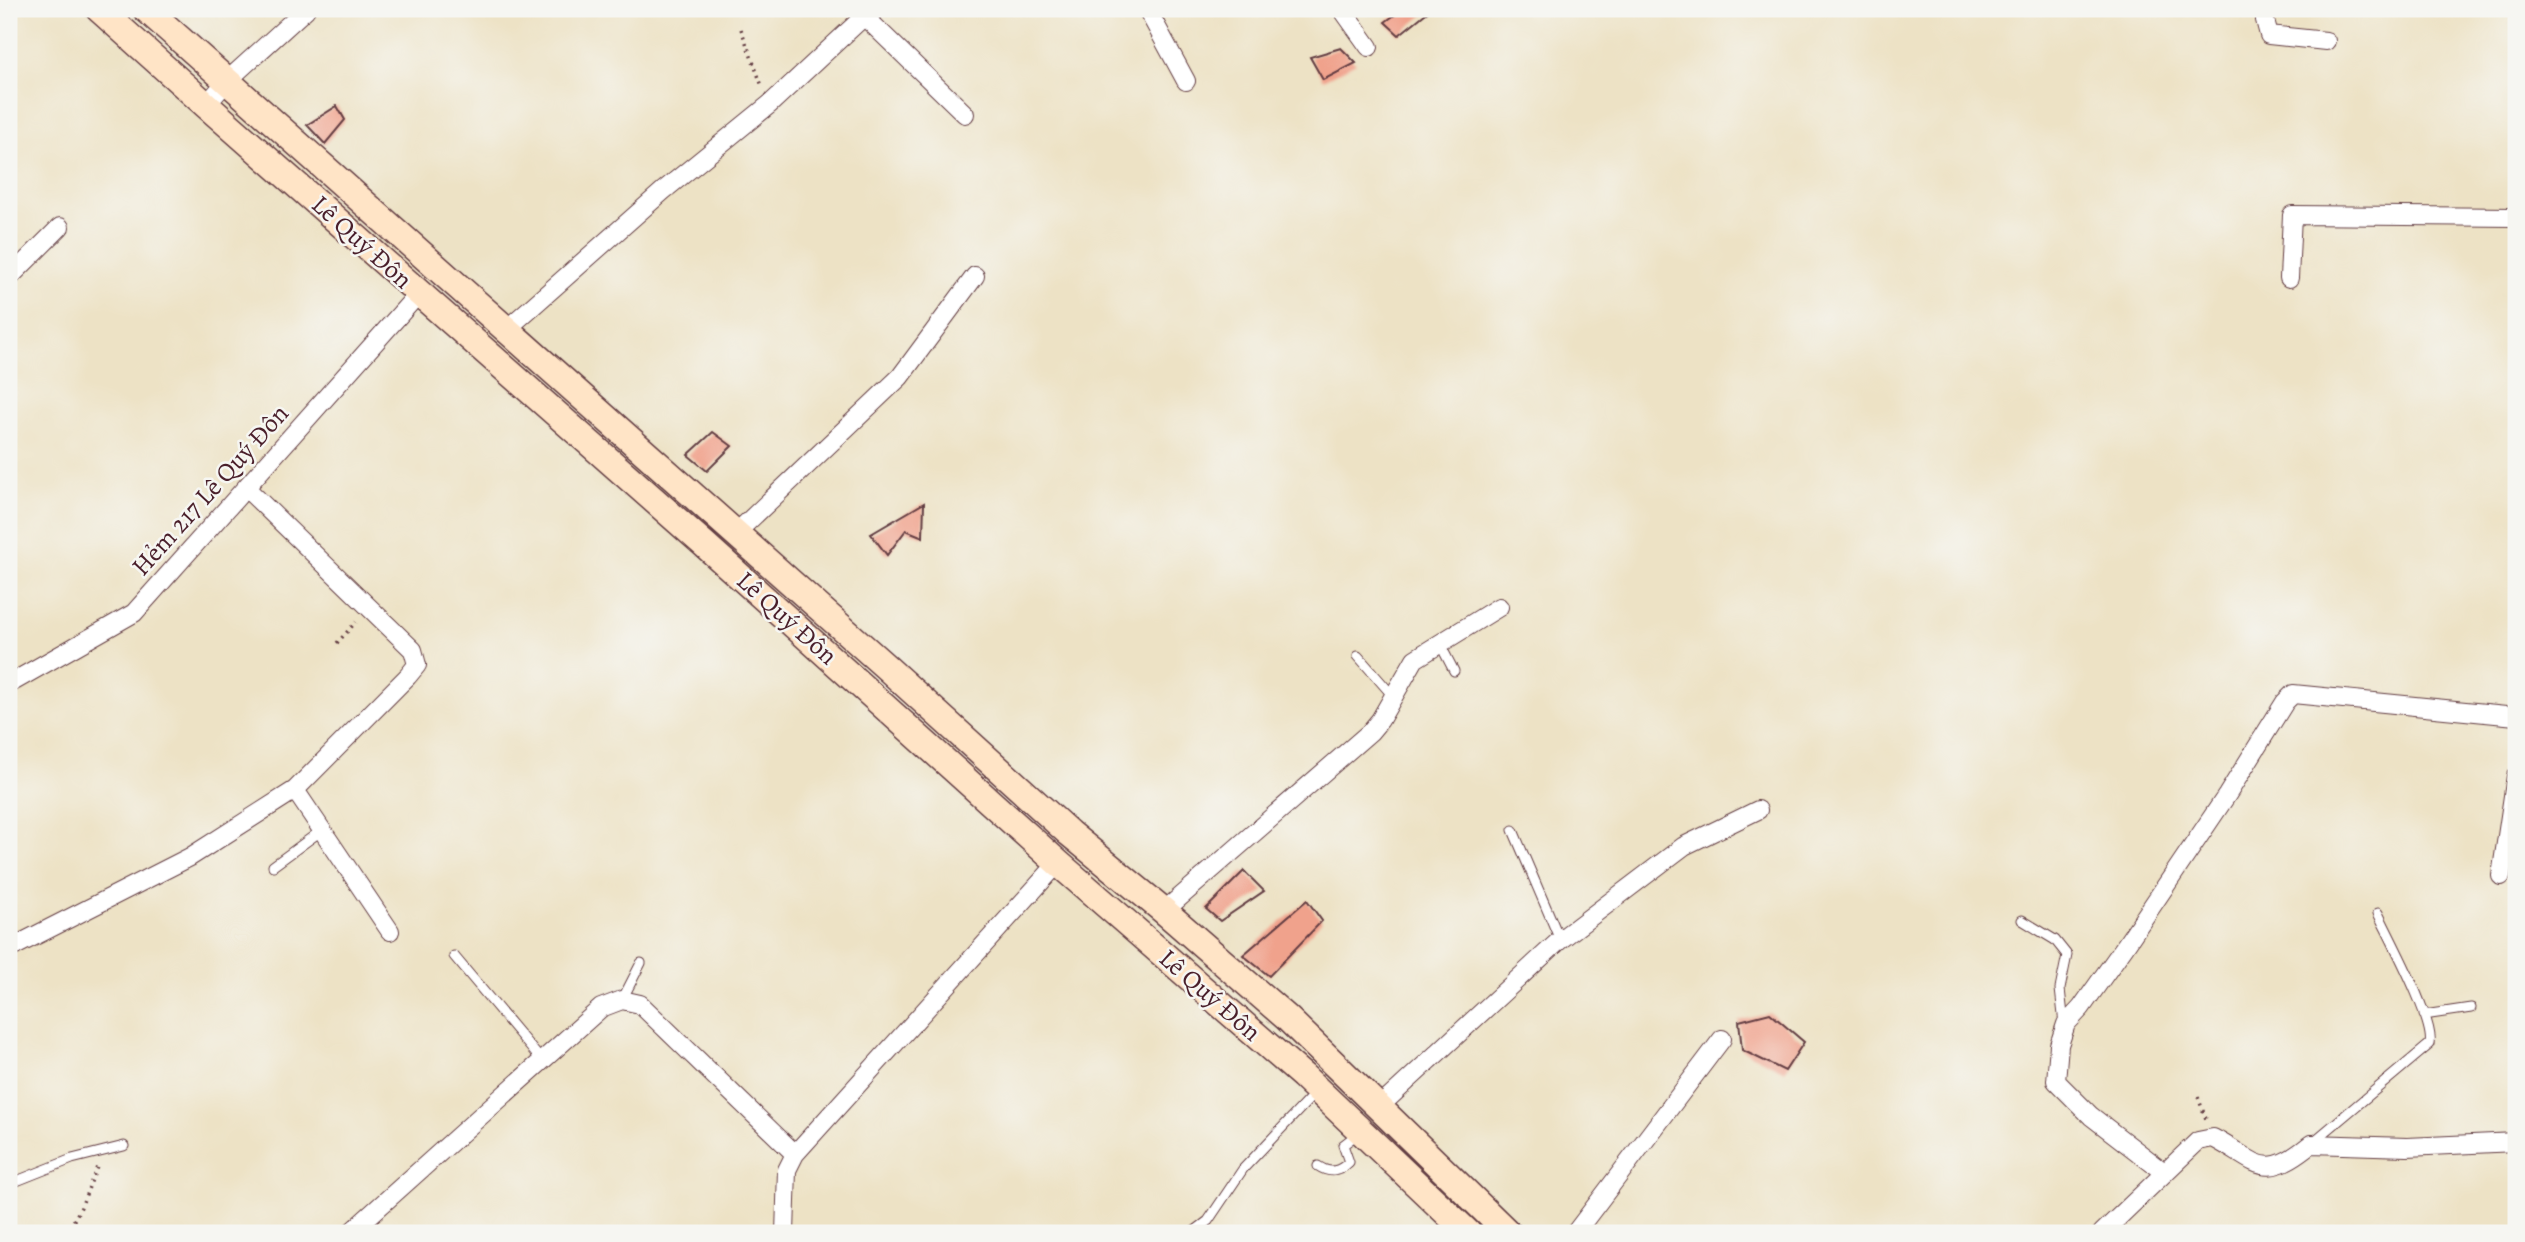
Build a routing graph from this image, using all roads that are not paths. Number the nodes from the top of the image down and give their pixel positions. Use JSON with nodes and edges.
{"nodes":[{"id":1,"x":99,"y":9,"type":"edge"},
{"id":2,"x":146,"y":9,"type":"edge"},
{"id":3,"x":306,"y":9,"type":"edge"},
{"id":4,"x":1147,"y":9,"type":"edge"},
{"id":5,"x":1342,"y":9,"type":"edge"},
{"id":6,"x":2266,"y":9,"type":"edge"},
{"id":7,"x":868,"y":13,"type":"edge"},
{"id":8,"x":2326,"y":41,"type":"dead end"},
{"id":9,"x":1369,"y":47,"type":"dead end"},
{"id":10,"x":227,"y":80,"type":"junction"},
{"id":11,"x":1186,"y":81,"type":"dead end"},
{"id":12,"x":206,"y":106,"type":"junction"},
{"id":13,"x":965,"y":114,"type":"dead end"},
{"id":14,"x":2516,"y":217,"type":"edge"},
{"id":15,"x":60,"y":227,"type":"dead end"},
{"id":16,"x":975,"y":276,"type":"dead end"},
{"id":17,"x":9,"y":278,"type":"edge"},
{"id":18,"x":2290,"y":278,"type":"dead end"},
{"id":19,"x":419,"y":293,"type":"junction"},
{"id":20,"x":507,"y":329,"type":"junction"},
{"id":21,"x":247,"y":489,"type":"junction"},
{"id":22,"x":736,"y":533,"type":"junction"},
{"id":23,"x":1499,"y":607,"type":"dead end"},
{"id":24,"x":1440,"y":644,"type":"junction"},
{"id":25,"x":1358,"y":656,"type":"dead end"},
{"id":26,"x":887,"y":667,"type":"junction"},
{"id":27,"x":1454,"y":671,"type":"dead end"},
{"id":28,"x":9,"y":684,"type":"edge"},
{"id":29,"x":867,"y":689,"type":"junction"},
{"id":30,"x":1393,"y":696,"type":"junction"},
{"id":31,"x":2516,"y":716,"type":"edge"},
{"id":32,"x":2516,"y":776,"type":"edge"},
{"id":33,"x":295,"y":790,"type":"junction"},
{"id":34,"x":1758,"y":810,"type":"dead end"},
{"id":35,"x":322,"y":830,"type":"junction"},
{"id":36,"x":1513,"y":830,"type":"dead end"},
{"id":37,"x":1058,"y":863,"type":"junction"},
{"id":38,"x":273,"y":866,"type":"dead end"},
{"id":39,"x":2501,"y":876,"type":"dead end"},
{"id":40,"x":1164,"y":911,"type":"junction"},
{"id":41,"x":2378,"y":913,"type":"dead end"},
{"id":42,"x":2022,"y":920,"type":"dead end"},
{"id":43,"x":390,"y":932,"type":"dead end"},
{"id":44,"x":1560,"y":940,"type":"junction"},
{"id":45,"x":9,"y":949,"type":"edge"},
{"id":46,"x":454,"y":956,"type":"dead end"},
{"id":47,"x":642,"y":963,"type":"dead end"},
{"id":48,"x":622,"y":1000,"type":"junction"},
{"id":49,"x":2471,"y":1008,"type":"dead end"},
{"id":50,"x":2424,"y":1015,"type":"junction"},
{"id":51,"x":2064,"y":1029,"type":"junction"},
{"id":52,"x":1722,"y":1039,"type":"dead end"},
{"id":53,"x":542,"y":1061,"type":"junction"},
{"id":54,"x":1318,"y":1090,"type":"junction"},
{"id":55,"x":1378,"y":1108,"type":"junction"},
{"id":56,"x":1361,"y":1131,"type":"junction"},
{"id":57,"x":2516,"y":1142,"type":"edge"},
{"id":58,"x":2311,"y":1144,"type":"junction"},
{"id":59,"x":124,"y":1146,"type":"dead end"},
{"id":60,"x":795,"y":1154,"type":"junction"},
{"id":61,"x":1318,"y":1166,"type":"dead end"},
{"id":62,"x":2165,"y":1173,"type":"junction"},
{"id":63,"x":9,"y":1184,"type":"edge"},
{"id":64,"x":350,"y":1233,"type":"edge"},
{"id":65,"x":785,"y":1233,"type":"edge"},
{"id":66,"x":1192,"y":1233,"type":"edge"},
{"id":67,"x":1468,"y":1233,"type":"edge"},
{"id":68,"x":1508,"y":1233,"type":"edge"},
{"id":69,"x":1575,"y":1233,"type":"edge"},
{"id":70,"x":2102,"y":1233,"type":"edge"}],
"edges":[{"from":1,"to":12,"type":"main road","name":"Lê Quý Đôn"},
{"from":2,"to":10,"type":"main road","name":"Lê Quý Đôn"},
{"from":3,"to":10,"type":"street"},
{"from":4,"to":11,"type":"street"},
{"from":5,"to":9,"type":"street"},
{"from":6,"to":8,"type":"street"},
{"from":7,"to":13,"type":"street"},
{"from":7,"to":20,"type":"street"},
{"from":10,"to":12,"type":"street"},
{"from":10,"to":20,"type":"main road","name":"Lê Quý Đôn"},
{"from":12,"to":19,"type":"main road","name":"Lê Quý Đôn"},
{"from":14,"to":18,"type":"street"},
{"from":15,"to":17,"type":"street"},
{"from":16,"to":22,"type":"street"},
{"from":19,"to":21,"type":"street","name":"Hẻm 217 Lê Quý Đôn"},
{"from":19,"to":29,"type":"main road","name":"Lê Quý Đôn"},
{"from":20,"to":22,"type":"main road","name":"Lê Quý Đôn"},
{"from":21,"to":28,"type":"street","name":"Hẻm 217 Lê Quý Đôn"},
{"from":21,"to":33,"type":"street"},
{"from":22,"to":26,"type":"main road","name":"Lê Quý Đôn"},
{"from":23,"to":24,"type":"street"},
{"from":24,"to":27,"type":"lane"},
{"from":24,"to":30,"type":"street"},
{"from":25,"to":30,"type":"lane"},
{"from":26,"to":29,"type":"main road"},
{"from":26,"to":40,"type":"main road","name":"Lê Quý Đôn"},
{"from":29,"to":37,"type":"main road","name":"Lê Quý Đôn"},
{"from":30,"to":40,"type":"street"},
{"from":31,"to":51,"type":"street"},
{"from":32,"to":39,"type":"street"},
{"from":33,"to":35,"type":"street"},
{"from":33,"to":45,"type":"street"},
{"from":34,"to":44,"type":"street"},
{"from":35,"to":38,"type":"lane"},
{"from":35,"to":43,"type":"street"},
{"from":36,"to":44,"type":"lane"},
{"from":37,"to":54,"type":"main road","name":"Lê Quý Đôn"},
{"from":37,"to":60,"type":"street"},
{"from":40,"to":55,"type":"main road","name":"Lê Quý Đôn"},
{"from":41,"to":50,"type":"lane"},
{"from":42,"to":51,"type":"lane"},
{"from":44,"to":55,"type":"street"},
{"from":46,"to":53,"type":"lane"},
{"from":47,"to":48,"type":"lane"},
{"from":48,"to":53,"type":"street"},
{"from":48,"to":60,"type":"street"},
{"from":49,"to":50,"type":"lane"},
{"from":50,"to":58,"type":"lane"},
{"from":51,"to":62,"type":"street"},
{"from":52,"to":69,"type":"street"},
{"from":53,"to":64,"type":"street"},
{"from":54,"to":56,"type":"main road","name":"Lê Quý Đôn"},
{"from":54,"to":66,"type":"lane"},
{"from":55,"to":68,"type":"main road","name":"Lê Quý Đôn"},
{"from":56,"to":61,"type":"lane"},
{"from":56,"to":67,"type":"main road","name":"Lê Quý Đôn"},
{"from":57,"to":58,"type":"street"},
{"from":58,"to":62,"type":"street"},
{"from":59,"to":63,"type":"lane"},
{"from":60,"to":65,"type":"street"},
{"from":62,"to":70,"type":"street"}]}
